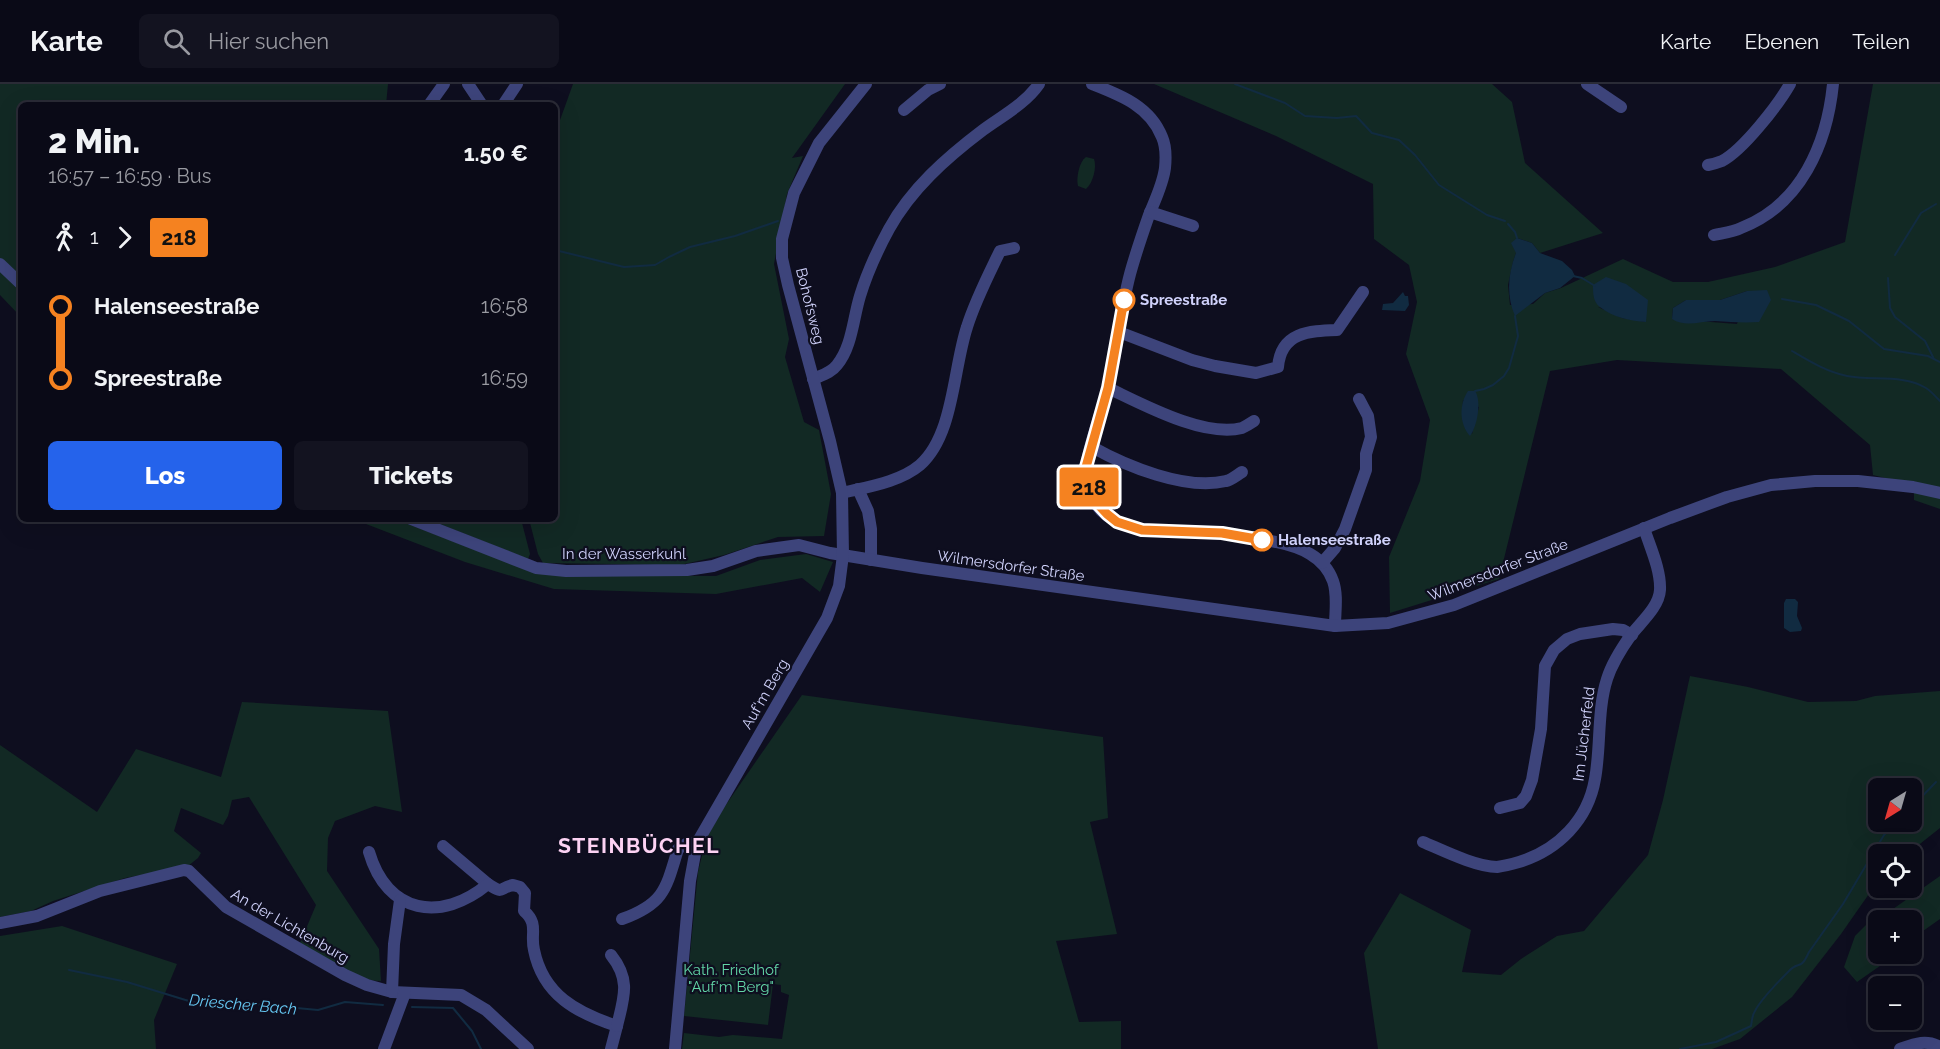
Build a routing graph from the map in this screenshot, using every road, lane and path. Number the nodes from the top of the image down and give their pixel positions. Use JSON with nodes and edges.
{"nodes":[{"id":1,"x":444,"y":84,"type":"edge"},
{"id":2,"x":468,"y":84,"type":"edge"},
{"id":3,"x":517,"y":84,"type":"edge"},
{"id":4,"x":866,"y":84,"type":"edge"},
{"id":5,"x":940,"y":84,"type":"edge"},
{"id":6,"x":1039,"y":84,"type":"edge"},
{"id":7,"x":1092,"y":84,"type":"edge"},
{"id":8,"x":1587,"y":84,"type":"edge"},
{"id":9,"x":1790,"y":84,"type":"edge"},
{"id":10,"x":1833,"y":84,"type":"edge"},
{"id":11,"x":431,"y":102,"type":"edge"},
{"id":12,"x":481,"y":102,"type":"edge"},
{"id":13,"x":506,"y":102,"type":"edge"},
{"id":14,"x":1621,"y":107,"type":"dead end"},
{"id":15,"x":904,"y":110,"type":"dead end"},
{"id":16,"x":1708,"y":165,"type":"dead end"},
{"id":17,"x":1150,"y":212,"type":"junction"},
{"id":18,"x":1193,"y":226,"type":"dead end"},
{"id":19,"x":1714,"y":235,"type":"dead end"},
{"id":20,"x":1014,"y":248,"type":"dead end"},
{"id":21,"x":0,"y":264,"type":"edge"},
{"id":22,"x":18,"y":281,"type":"edge"},
{"id":23,"x":1363,"y":292,"type":"dead end"},
{"id":24,"x":1119,"y":332,"type":"junction"},
{"id":25,"x":813,"y":379,"type":"junction"},
{"id":26,"x":1108,"y":388,"type":"junction"},
{"id":27,"x":1359,"y":399,"type":"dead end"},
{"id":28,"x":1254,"y":421,"type":"dead end"},
{"id":29,"x":1092,"y":447,"type":"junction"},
{"id":30,"x":1242,"y":472,"type":"dead end"},
{"id":31,"x":858,"y":489,"type":"junction"},
{"id":32,"x":842,"y":493,"type":"junction"},
{"id":33,"x":1940,"y":494,"type":"edge"},
{"id":34,"x":419,"y":522,"type":"edge"},
{"id":35,"x":1644,"y":528,"type":"junction"},
{"id":36,"x":843,"y":555,"type":"junction"},
{"id":37,"x":871,"y":560,"type":"junction"},
{"id":38,"x":1322,"y":563,"type":"junction"},
{"id":39,"x":1335,"y":626,"type":"junction"},
{"id":40,"x":1632,"y":635,"type":"junction"},
{"id":41,"x":1500,"y":808,"type":"dead end"},
{"id":42,"x":1423,"y":842,"type":"dead end"},
{"id":43,"x":697,"y":843,"type":"junction"},
{"id":44,"x":443,"y":846,"type":"dead end"},
{"id":45,"x":369,"y":852,"type":"dead end"},
{"id":46,"x":488,"y":884,"type":"junction"},
{"id":47,"x":400,"y":900,"type":"junction"},
{"id":48,"x":622,"y":919,"type":"dead end"},
{"id":49,"x":0,"y":923,"type":"edge"},
{"id":50,"x":610,"y":955,"type":"dead end"},
{"id":51,"x":392,"y":992,"type":"junction"},
{"id":52,"x":405,"y":993,"type":"junction"},
{"id":53,"x":617,"y":1026,"type":"junction"},
{"id":54,"x":1940,"y":1047,"type":"edge"},
{"id":55,"x":384,"y":1049,"type":"edge"},
{"id":56,"x":528,"y":1049,"type":"edge"},
{"id":57,"x":611,"y":1049,"type":"edge"},
{"id":58,"x":675,"y":1049,"type":"edge"},
{"id":59,"x":1900,"y":1049,"type":"edge"}],
"edges":[{"from":1,"to":11,"type":"street"},
{"from":2,"to":12,"type":"street"},
{"from":3,"to":13,"type":"street"},
{"from":4,"to":25,"type":"street","name":"Bohofsweg"},
{"from":5,"to":15,"type":"street"},
{"from":6,"to":25,"type":"street"},
{"from":7,"to":17,"type":"street"},
{"from":8,"to":14,"type":"street"},
{"from":9,"to":16,"type":"street"},
{"from":10,"to":19,"type":"street"},
{"from":17,"to":18,"type":"street"},
{"from":17,"to":24,"type":"street"},
{"from":20,"to":31,"type":"street"},
{"from":21,"to":22,"type":"street"},
{"from":23,"to":24,"type":"street"},
{"from":24,"to":26,"type":"street"},
{"from":25,"to":32,"type":"street","name":"Bohofsweg"},
{"from":26,"to":28,"type":"street"},
{"from":26,"to":29,"type":"street"},
{"from":27,"to":38,"type":"street"},
{"from":29,"to":30,"type":"street"},
{"from":29,"to":38,"type":"street"},
{"from":31,"to":32,"type":"street"},
{"from":31,"to":37,"type":"street"},
{"from":32,"to":36,"type":"street","name":"Bohofsweg"},
{"from":33,"to":35,"type":"street","name":"Wilmersdorfer Straße"},
{"from":34,"to":36,"type":"street","name":"In der Wasserkuhl"},
{"from":35,"to":39,"type":"street","name":"Wilmersdorfer Straße"},
{"from":35,"to":40,"type":"street","name":"Im Jücherfeld"},
{"from":36,"to":37,"type":"street","name":"Wilmersdorfer Straße"},
{"from":36,"to":43,"type":"street","name":"Auf'm Berg"},
{"from":37,"to":39,"type":"street","name":"Wilmersdorfer Straße"},
{"from":38,"to":39,"type":"street"},
{"from":40,"to":41,"type":"street"},
{"from":40,"to":42,"type":"street","name":"Im Jücherfeld"},
{"from":43,"to":48,"type":"street","name":"Auf'm Berg"},
{"from":43,"to":58,"type":"street","name":"Auf'm Berg"},
{"from":44,"to":46,"type":"street"},
{"from":45,"to":47,"type":"street"},
{"from":46,"to":47,"type":"street"},
{"from":46,"to":53,"type":"street"},
{"from":47,"to":51,"type":"street"},
{"from":49,"to":51,"type":"street","name":"An der Lichtenburg"},
{"from":50,"to":53,"type":"street"},
{"from":51,"to":52,"type":"street","name":"An der Lichtenburg"},
{"from":52,"to":55,"type":"street"},
{"from":52,"to":56,"type":"street","name":"An der Lichtenburg"},
{"from":53,"to":57,"type":"street"},
{"from":54,"to":59,"type":"street"}]}
